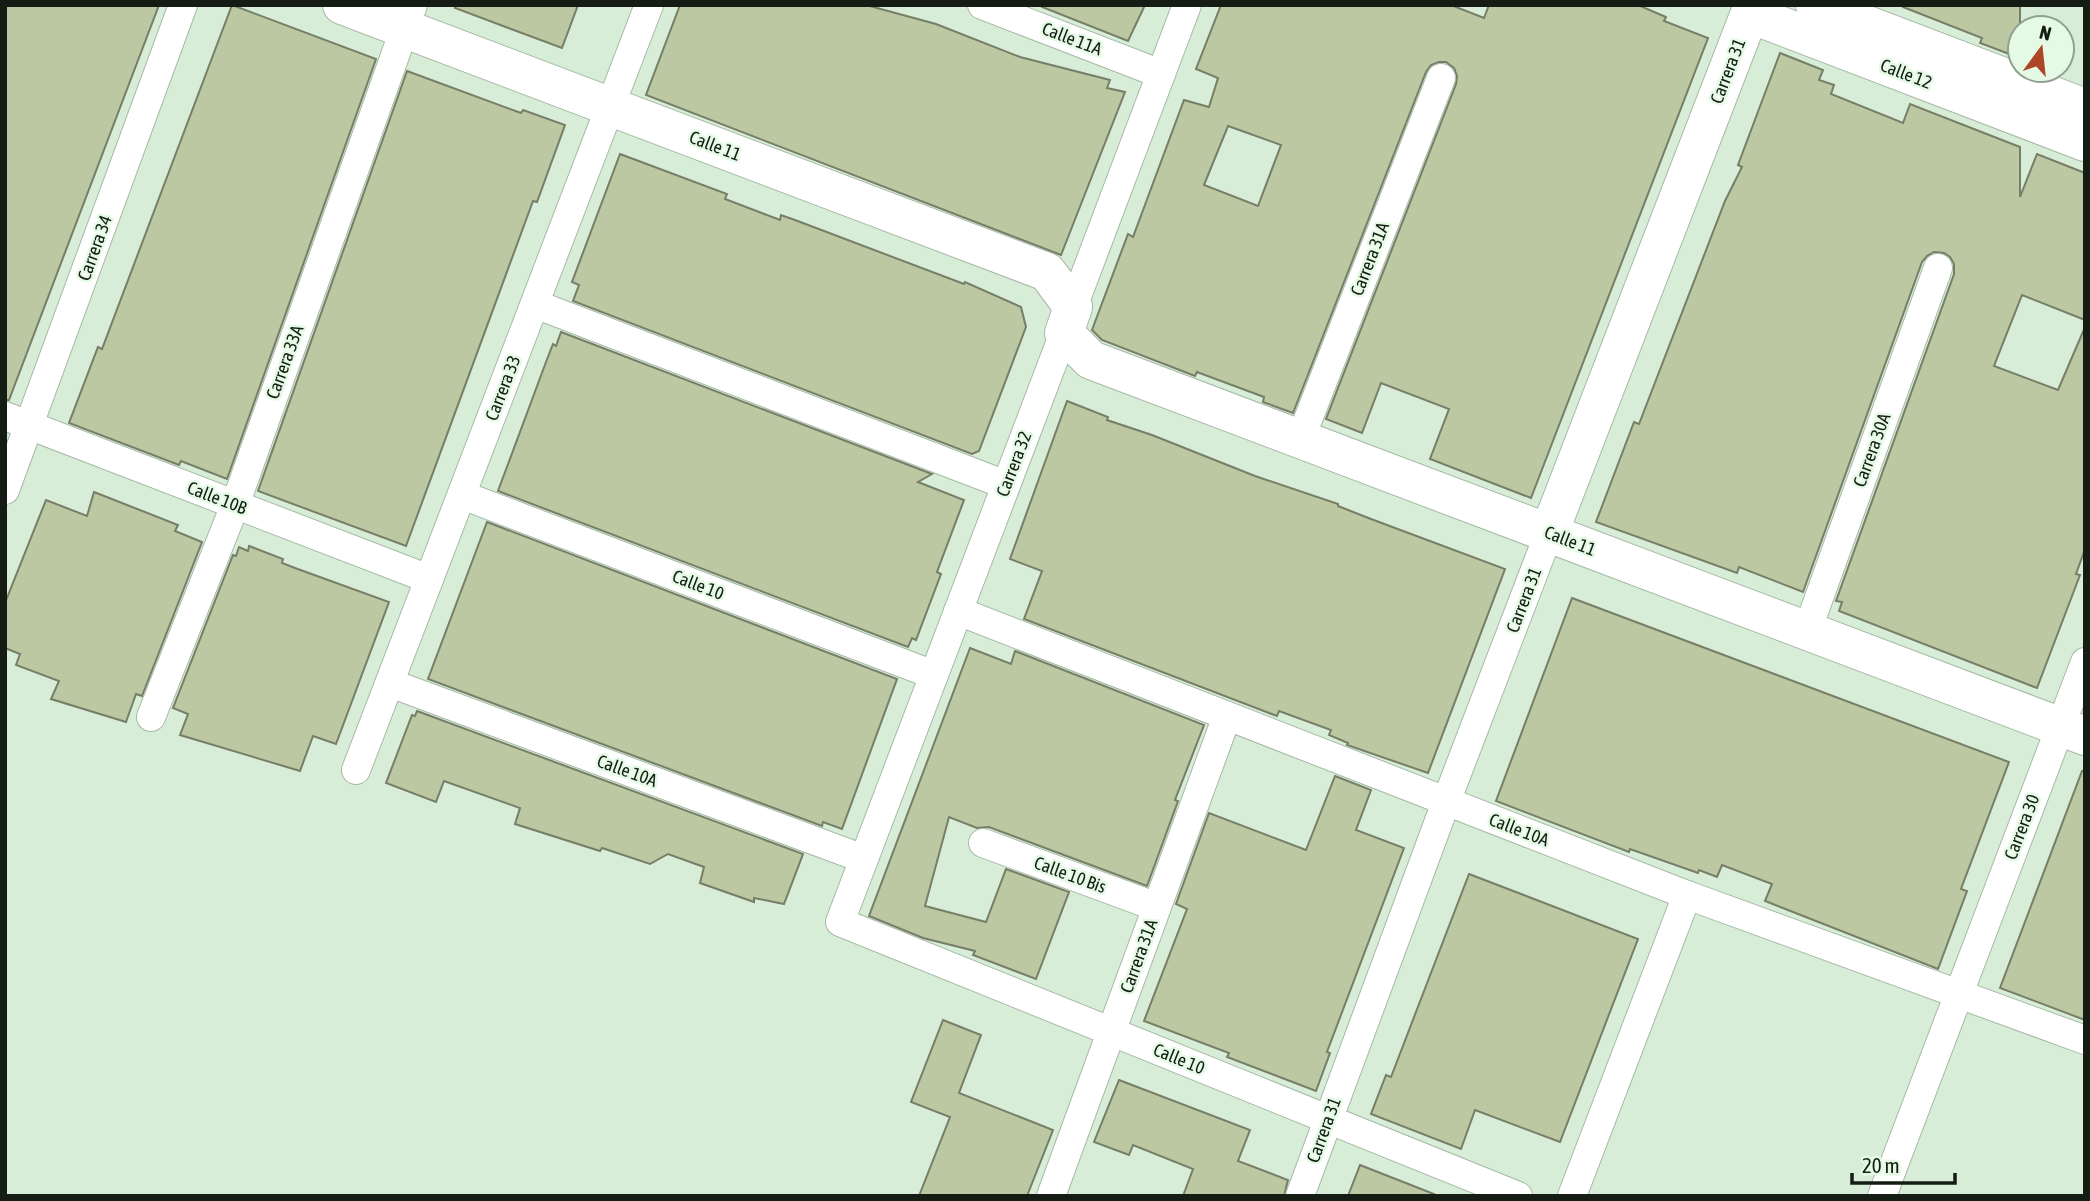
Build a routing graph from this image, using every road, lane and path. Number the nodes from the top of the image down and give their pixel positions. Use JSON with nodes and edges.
{"nodes":[{"id":1,"x":183,"y":5,"type":"edge"},
{"id":2,"x":342,"y":5,"type":"edge"},
{"id":3,"x":649,"y":5,"type":"edge"},
{"id":4,"x":982,"y":5,"type":"edge"},
{"id":5,"x":1187,"y":5,"type":"edge"},
{"id":6,"x":1815,"y":5,"type":"edge"},
{"id":7,"x":1744,"y":8,"type":"edge"},
{"id":8,"x":408,"y":17,"type":"edge"},
{"id":9,"x":1161,"y":74,"type":"junction"},
{"id":10,"x":1441,"y":78,"type":"dead end"},
{"id":11,"x":610,"y":106,"type":"junction"},
{"id":12,"x":2085,"y":108,"type":"edge"},
{"id":13,"x":2085,"y":142,"type":"edge"},
{"id":14,"x":1938,"y":268,"type":"dead end"},
{"id":15,"x":535,"y":304,"type":"junction"},
{"id":16,"x":1068,"y":320,"type":"junction"},
{"id":17,"x":18,"y":421,"type":"edge"},
{"id":18,"x":1300,"y":440,"type":"junction"},
{"id":19,"x":1006,"y":485,"type":"junction"},
{"id":20,"x":5,"y":490,"type":"edge"},
{"id":21,"x":461,"y":495,"type":"junction"},
{"id":22,"x":234,"y":505,"type":"junction"},
{"id":23,"x":1549,"y":534,"type":"junction"},
{"id":24,"x":429,"y":579,"type":"junction"},
{"id":25,"x":958,"y":611,"type":"junction"},
{"id":26,"x":1807,"y":631,"type":"junction"},
{"id":27,"x":2085,"y":662,"type":"edge"},
{"id":28,"x":933,"y":675,"type":"junction"},
{"id":29,"x":390,"y":682,"type":"junction"},
{"id":30,"x":1227,"y":716,"type":"junction"},
{"id":31,"x":151,"y":717,"type":"dead end"},
{"id":32,"x":2073,"y":732,"type":"edge"},
{"id":33,"x":356,"y":770,"type":"dead end"},
{"id":34,"x":1446,"y":802,"type":"junction"},
{"id":35,"x":983,"y":843,"type":"dead end"},
{"id":36,"x":864,"y":859,"type":"junction"},
{"id":37,"x":1687,"y":895,"type":"junction"},
{"id":38,"x":1157,"y":906,"type":"junction"},
{"id":39,"x":840,"y":922,"type":"joint"},
{"id":40,"x":1959,"y":993,"type":"junction"},
{"id":41,"x":1111,"y":1032,"type":"junction"},
{"id":42,"x":2085,"y":1040,"type":"edge"},
{"id":43,"x":1328,"y":1119,"type":"junction"},
{"id":44,"x":1891,"y":1193,"type":"edge"},
{"id":45,"x":1051,"y":1196,"type":"edge"},
{"id":46,"x":1300,"y":1196,"type":"edge"},
{"id":47,"x":1518,"y":1196,"type":"edge"},
{"id":48,"x":1572,"y":1196,"type":"edge"}],
"edges":[{"from":1,"to":17,"type":"street","name":"Carrera 34"},
{"from":2,"to":8,"type":"street","name":"Calle 11"},
{"from":3,"to":11,"type":"street","name":"Carrera 33"},
{"from":4,"to":9,"type":"street","name":"Calle 11A"},
{"from":5,"to":9,"type":"street","name":"Carrera 32"},
{"from":6,"to":12,"type":"street","name":"Calle 12"},
{"from":7,"to":13,"type":"street","name":"Calle 12"},
{"from":7,"to":23,"type":"street","name":"Carrera 31"},
{"from":8,"to":11,"type":"street","name":"Calle 11"},
{"from":8,"to":22,"type":"street","name":"Carrera 33A"},
{"from":9,"to":16,"type":"street","name":"Carrera 32"},
{"from":10,"to":18,"type":"street","name":"Carrera 31A"},
{"from":11,"to":15,"type":"street","name":"Carrera 33"},
{"from":11,"to":16,"type":"street","name":"Calle 11"},
{"from":14,"to":26,"type":"street","name":"Carrera 30A"},
{"from":15,"to":19,"type":"street"},
{"from":15,"to":21,"type":"street","name":"Carrera 33"},
{"from":16,"to":18,"type":"street","name":"Calle 11"},
{"from":16,"to":19,"type":"street","name":"Carrera 32"},
{"from":17,"to":20,"type":"street","name":"Carrera 34"},
{"from":17,"to":22,"type":"street","name":"Calle 10B"},
{"from":18,"to":23,"type":"street","name":"Calle 11"},
{"from":19,"to":25,"type":"street","name":"Carrera 32"},
{"from":21,"to":24,"type":"street","name":"Carrera 33"},
{"from":21,"to":28,"type":"street","name":"Calle 10"},
{"from":22,"to":24,"type":"street","name":"Calle 10B"},
{"from":22,"to":31,"type":"street","name":"Carrera 33A"},
{"from":23,"to":26,"type":"street","name":"Calle 11"},
{"from":23,"to":34,"type":"street","name":"Carrera 31"},
{"from":24,"to":29,"type":"street","name":"Carrera 33"},
{"from":25,"to":28,"type":"street","name":"Carrera 32"},
{"from":25,"to":30,"type":"street","name":"Calle 10A"},
{"from":26,"to":32,"type":"street","name":"Calle 11"},
{"from":27,"to":32,"type":"street","name":"Carrera 30"},
{"from":28,"to":36,"type":"street","name":"Carrera 32"},
{"from":29,"to":33,"type":"street","name":"Carrera 33"},
{"from":29,"to":36,"type":"street","name":"Calle 10A"},
{"from":30,"to":34,"type":"street","name":"Calle 10A"},
{"from":30,"to":38,"type":"street","name":"Carrera 31A"},
{"from":32,"to":40,"type":"street","name":"Carrera 30"},
{"from":34,"to":37,"type":"street","name":"Calle 10A"},
{"from":34,"to":43,"type":"street","name":"Carrera 31"},
{"from":35,"to":38,"type":"street","name":"Calle 10 Bis"},
{"from":36,"to":39,"type":"street","name":"Carrera 32"},
{"from":37,"to":40,"type":"street","name":"Calle 10A"},
{"from":37,"to":48,"type":"street"},
{"from":38,"to":41,"type":"street","name":"Carrera 31A"},
{"from":39,"to":41,"type":"street","name":"Calle 10"},
{"from":40,"to":42,"type":"street","name":"Calle 10A"},
{"from":40,"to":44,"type":"street","name":"Carrera 30"},
{"from":41,"to":43,"type":"street","name":"Calle 10"},
{"from":41,"to":45,"type":"street","name":"Carrera 31A"},
{"from":43,"to":46,"type":"street","name":"Carrera 31"},
{"from":43,"to":47,"type":"street","name":"Calle 10"}]}
